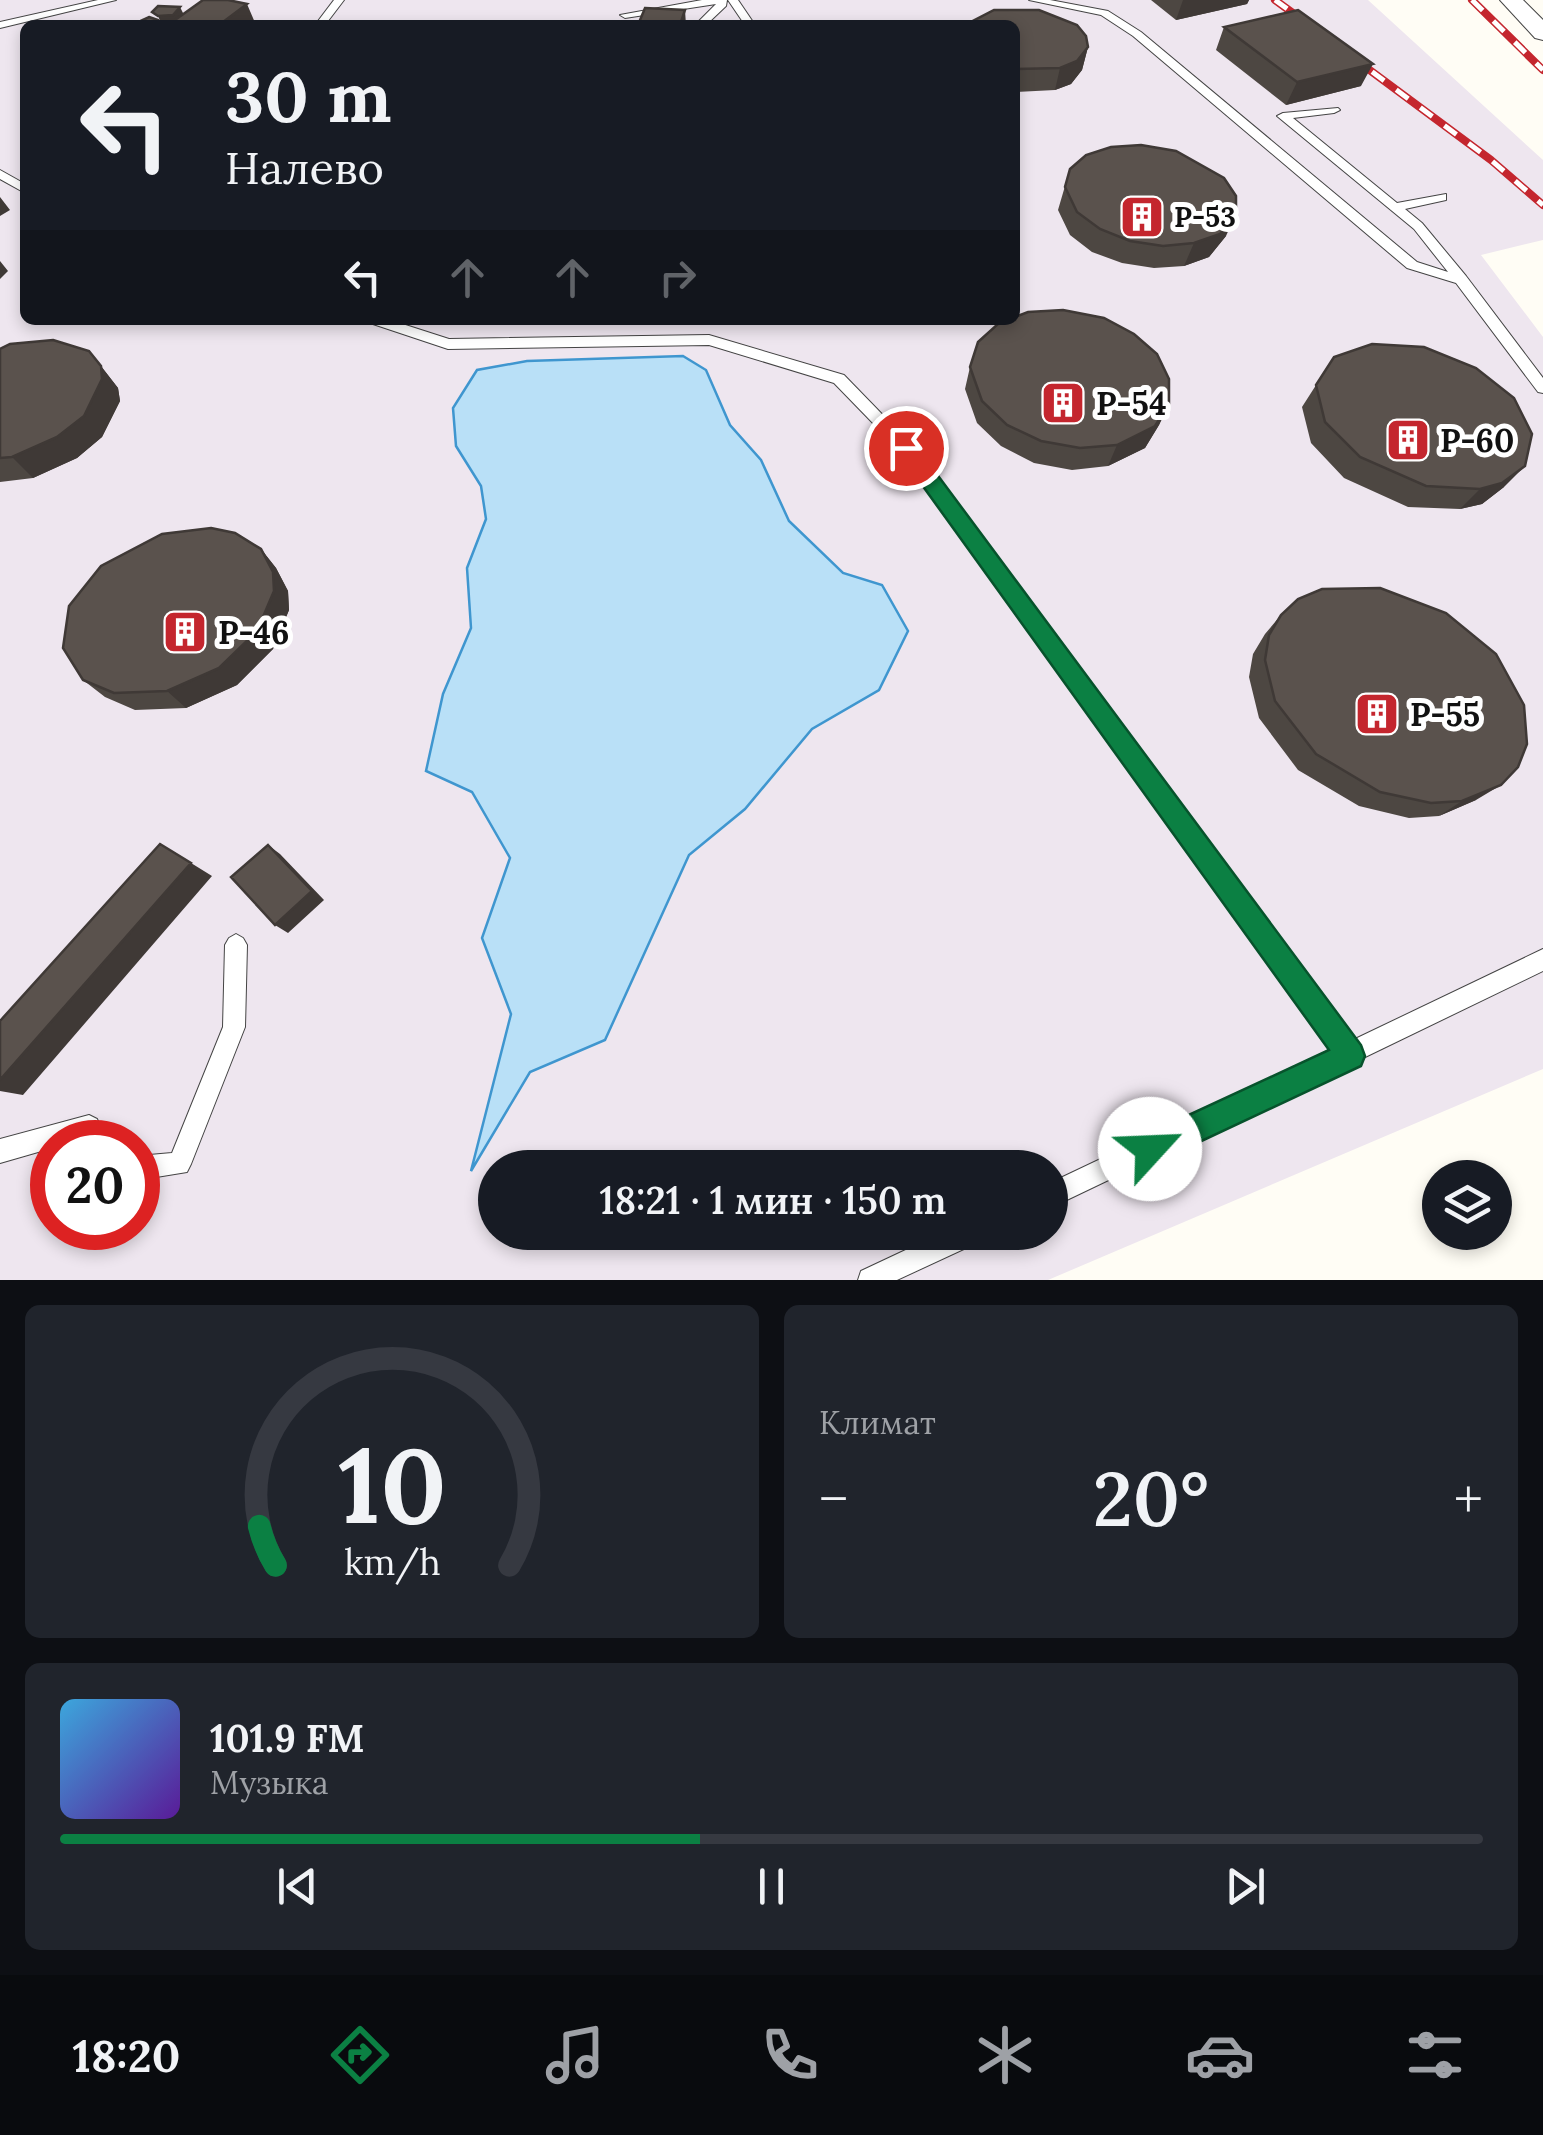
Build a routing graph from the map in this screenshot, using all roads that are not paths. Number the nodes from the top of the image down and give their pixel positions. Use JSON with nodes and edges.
{"nodes":[{"id":1,"x":111,"y":0,"type":"edge"},
{"id":2,"x":339,"y":0,"type":"edge"},
{"id":3,"x":727,"y":0,"type":"edge"},
{"id":4,"x":1034,"y":0,"type":"edge"},
{"id":5,"x":1511,"y":0,"type":"edge"},
{"id":6,"x":625,"y":15,"type":"dead end"},
{"id":7,"x":26,"y":20,"type":"edge"},
{"id":8,"x":324,"y":20,"type":"edge"},
{"id":9,"x":705,"y":20,"type":"edge"},
{"id":10,"x":745,"y":20,"type":"edge"},
{"id":11,"x":1543,"y":33,"type":"edge"},
{"id":12,"x":1334,"y":110,"type":"dead end"},
{"id":13,"x":1442,"y":197,"type":"dead end"},
{"id":14,"x":1395,"y":207,"type":"junction"},
{"id":15,"x":1461,"y":280,"type":"junction"},
{"id":16,"x":390,"y":325,"type":"edge"},
{"id":17,"x":1543,"y":388,"type":"edge"},
{"id":18,"x":236,"y":945,"type":"dead end"},
{"id":19,"x":1543,"y":960,"type":"edge"},
{"id":20,"x":1350,"y":1056,"type":"junction"},
{"id":21,"x":30,"y":1143,"type":"edge"},
{"id":22,"x":0,"y":1151,"type":"edge"},
{"id":23,"x":160,"y":1166,"type":"edge"},
{"id":24,"x":1068,"y":1188,"type":"edge"},
{"id":25,"x":934,"y":1250,"type":"edge"},
{"id":26,"x":870,"y":1280,"type":"edge"}],
"edges":[{"from":1,"to":7,"type":"lane"},
{"from":2,"to":8,"type":"lane"},
{"from":3,"to":6,"type":"lane"},
{"from":3,"to":9,"type":"lane"},
{"from":3,"to":10,"type":"lane"},
{"from":4,"to":15,"type":"lane"},
{"from":5,"to":11,"type":"street"},
{"from":12,"to":14,"type":"lane"},
{"from":13,"to":14,"type":"lane"},
{"from":14,"to":15,"type":"lane"},
{"from":15,"to":17,"type":"lane"},
{"from":16,"to":20,"type":"lane"},
{"from":18,"to":23,"type":"lane"},
{"from":19,"to":20,"type":"lane"},
{"from":20,"to":24,"type":"lane"},
{"from":21,"to":22,"type":"lane"},
{"from":25,"to":26,"type":"lane"}]}
